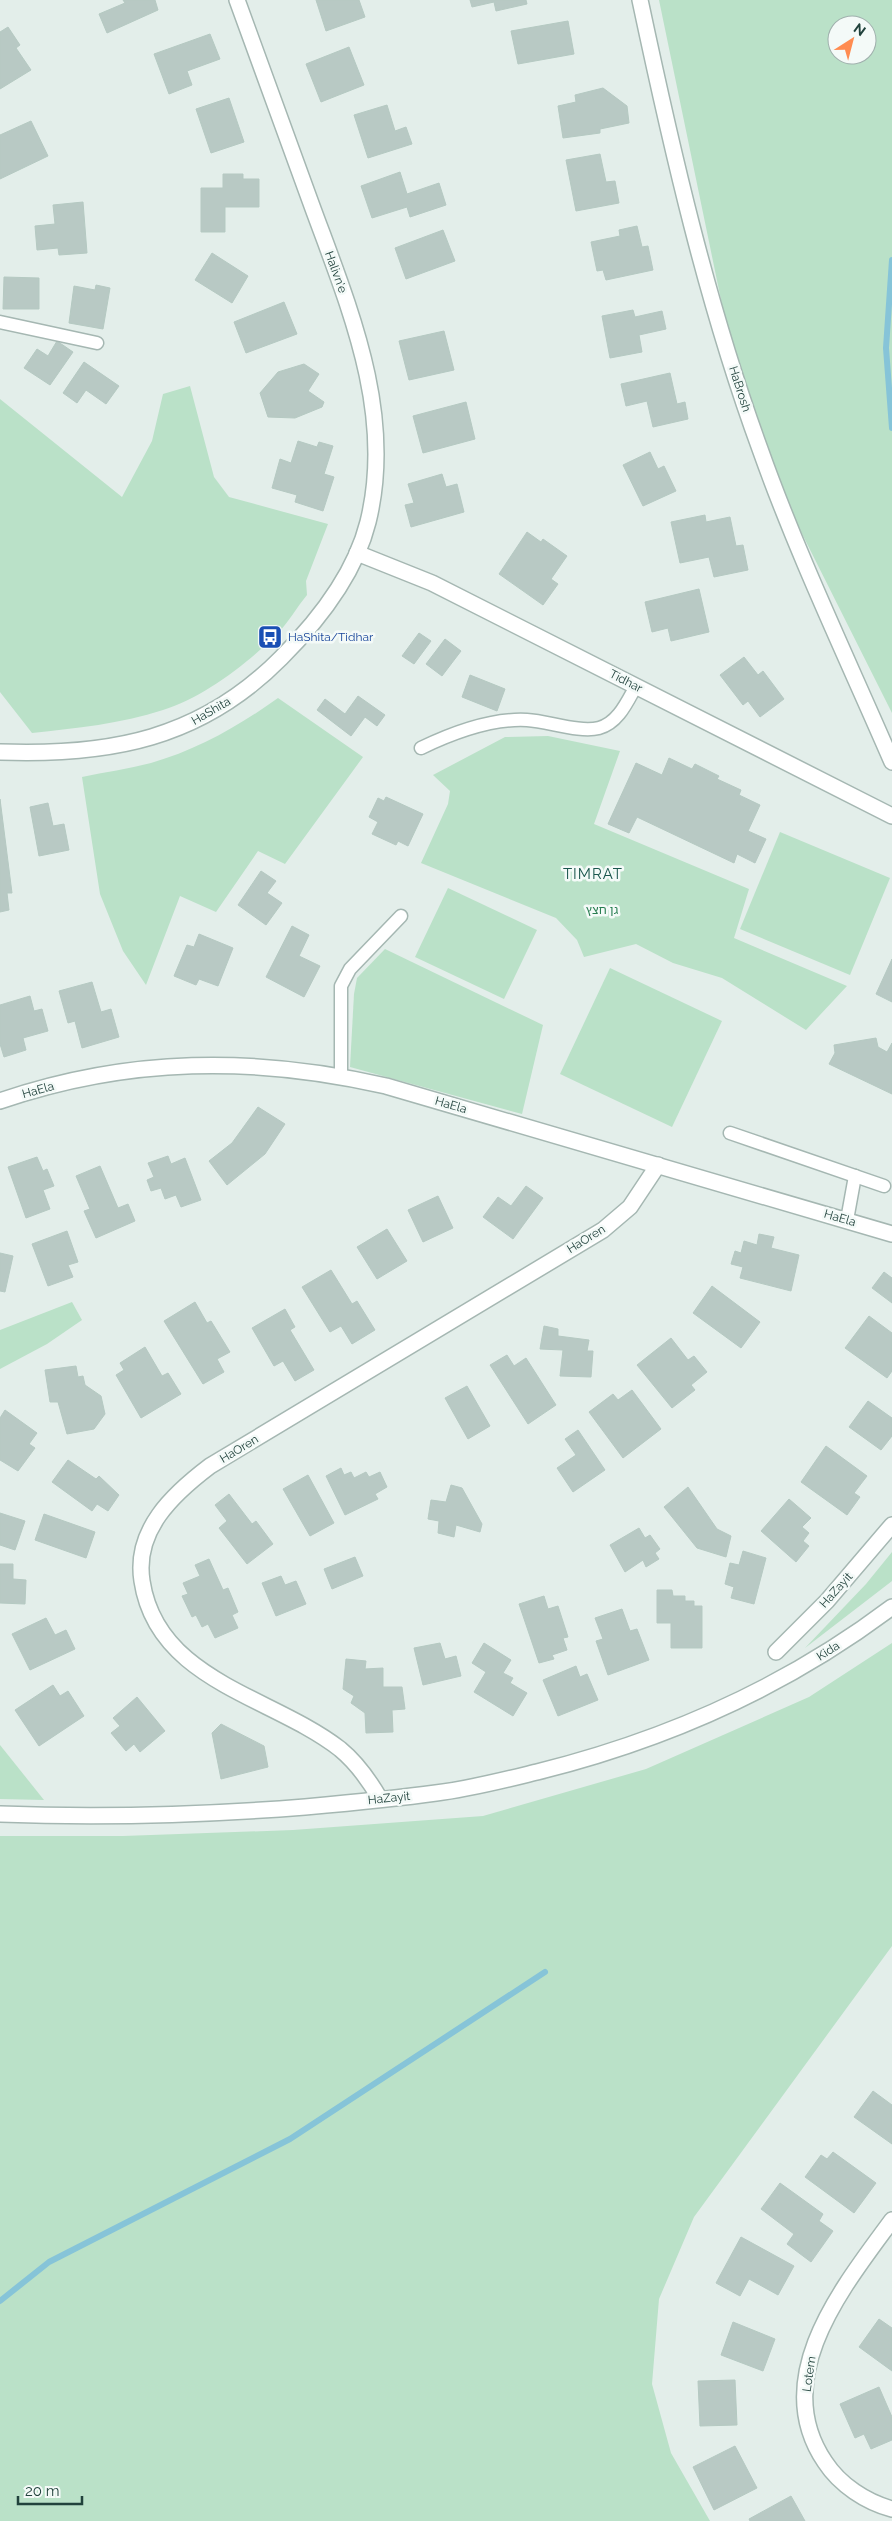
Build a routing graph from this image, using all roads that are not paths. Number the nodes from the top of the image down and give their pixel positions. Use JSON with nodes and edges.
{"nodes":[{"id":1,"x":237,"y":0,"type":"edge"},
{"id":2,"x":640,"y":0,"type":"edge"},
{"id":3,"x":0,"y":322,"type":"edge"},
{"id":4,"x":97,"y":343,"type":"dead end"},
{"id":5,"x":357,"y":553,"type":"junction"},
{"id":6,"x":636,"y":686,"type":"junction"},
{"id":7,"x":421,"y":748,"type":"dead end"},
{"id":8,"x":0,"y":752,"type":"edge"},
{"id":9,"x":892,"y":762,"type":"edge"},
{"id":10,"x":892,"y":816,"type":"edge"},
{"id":11,"x":401,"y":916,"type":"dead end"},
{"id":12,"x":341,"y":1076,"type":"junction"},
{"id":13,"x":0,"y":1101,"type":"edge"},
{"id":14,"x":730,"y":1133,"type":"dead end"},
{"id":15,"x":658,"y":1165,"type":"junction"},
{"id":16,"x":855,"y":1176,"type":"junction"},
{"id":17,"x":884,"y":1186,"type":"dead end"},
{"id":18,"x":847,"y":1220,"type":"junction"},
{"id":19,"x":892,"y":1234,"type":"edge"},
{"id":20,"x":892,"y":1525,"type":"edge"},
{"id":21,"x":892,"y":1607,"type":"edge"},
{"id":22,"x":776,"y":1652,"type":"dead end"},
{"id":23,"x":761,"y":1690,"type":"joint"},
{"id":24,"x":380,"y":1799,"type":"junction"},
{"id":25,"x":0,"y":1814,"type":"edge"},
{"id":26,"x":892,"y":2220,"type":"edge"},
{"id":27,"x":892,"y":2510,"type":"edge"}],
"edges":[{"from":1,"to":5,"type":"street","name":"Halivn'e"},
{"from":2,"to":9,"type":"street","name":"HaBrosh"},
{"from":3,"to":4,"type":"lane"},
{"from":5,"to":6,"type":"street","name":"Tidhar"},
{"from":5,"to":8,"type":"street","name":"HaShita"},
{"from":6,"to":7,"type":"lane"},
{"from":6,"to":10,"type":"street","name":"Tidhar"},
{"from":11,"to":12,"type":"lane"},
{"from":12,"to":13,"type":"street","name":"HaEla"},
{"from":12,"to":15,"type":"street","name":"HaEla"},
{"from":14,"to":16,"type":"lane"},
{"from":15,"to":18,"type":"street","name":"HaEla"},
{"from":15,"to":24,"type":"street","name":"HaOren"},
{"from":16,"to":17,"type":"lane"},
{"from":16,"to":18,"type":"lane"},
{"from":18,"to":19,"type":"street","name":"HaEla"},
{"from":20,"to":22,"type":"street","name":"HaZayit"},
{"from":21,"to":23,"type":"street","name":"Kida"},
{"from":23,"to":24,"type":"street","name":"HaZayit"},
{"from":24,"to":25,"type":"street","name":"HaZayit"},
{"from":26,"to":27,"type":"street","name":"Lotem"}]}
